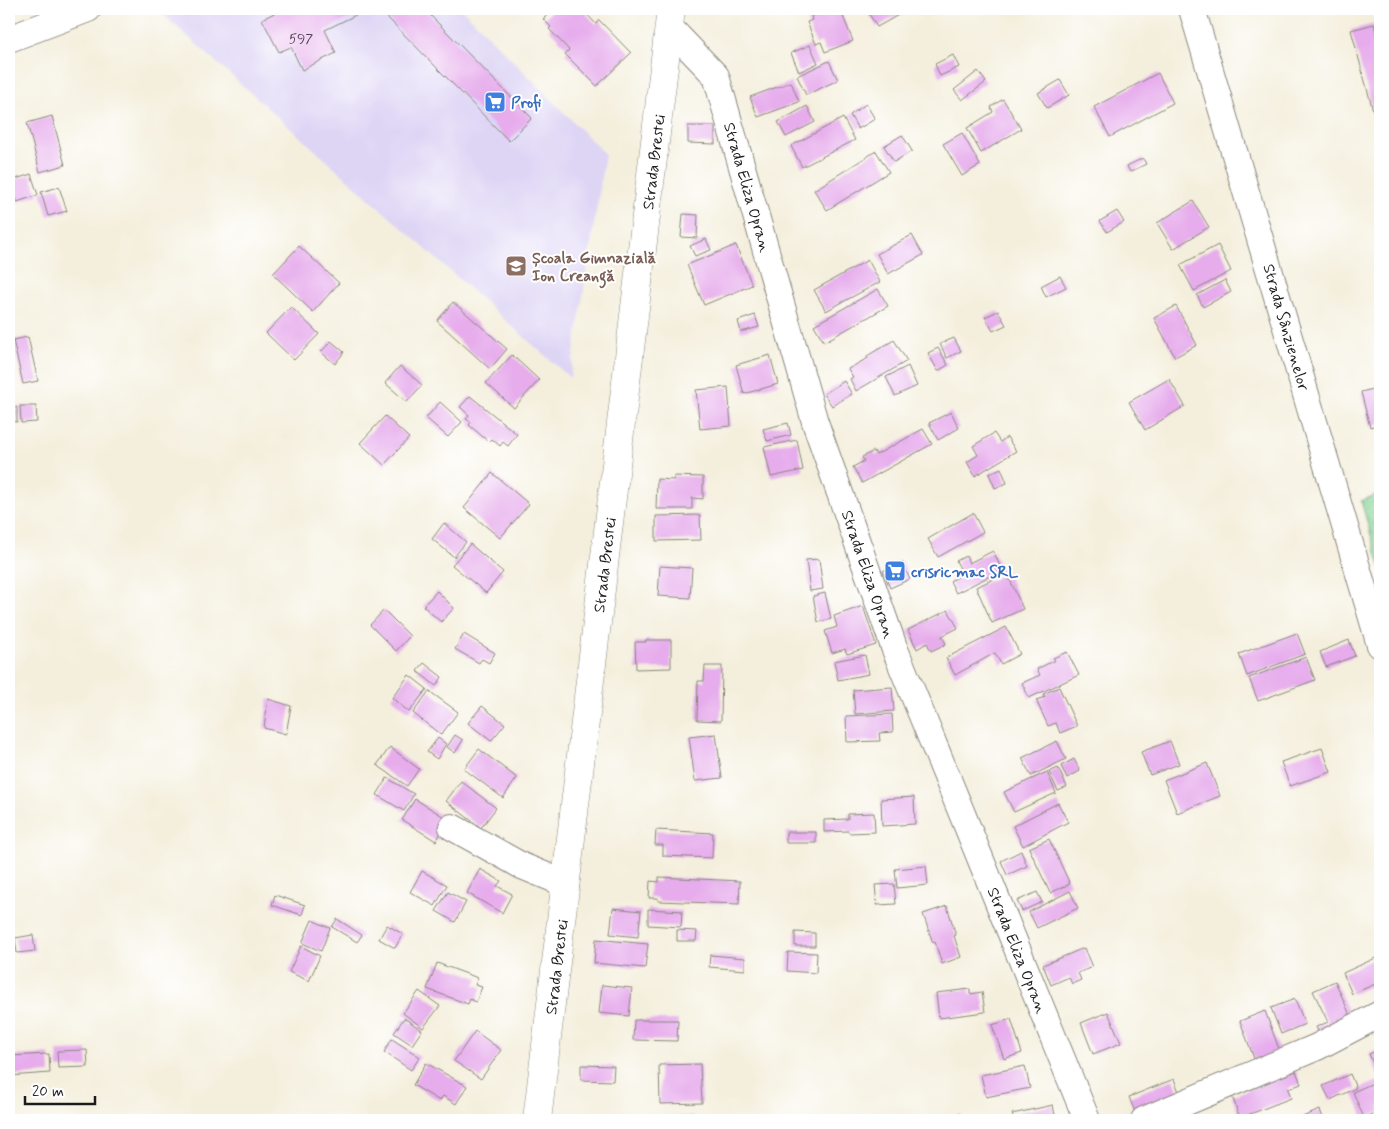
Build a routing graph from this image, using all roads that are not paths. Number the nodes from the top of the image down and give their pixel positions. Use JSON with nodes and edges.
{"nodes":[{"id":1,"x":88,"y":9,"type":"edge"},
{"id":2,"x":1192,"y":9,"type":"edge"},
{"id":3,"x":670,"y":18,"type":"edge"},
{"id":4,"x":9,"y":39,"type":"edge"},
{"id":5,"x":1380,"y":645,"type":"edge"},
{"id":6,"x":452,"y":827,"type":"dead end"},
{"id":7,"x":566,"y":884,"type":"junction"},
{"id":8,"x":1380,"y":1014,"type":"edge"},
{"id":9,"x":537,"y":1120,"type":"edge"},
{"id":10,"x":1087,"y":1120,"type":"edge"},
{"id":11,"x":1144,"y":1120,"type":"edge"}],
"edges":[{"from":1,"to":4,"type":"street"},
{"from":2,"to":5,"type":"street","name":"Strada Sânzienelor"},
{"from":3,"to":7,"type":"main road","name":"Strada Brestei"},
{"from":3,"to":10,"type":"street","name":"Strada Eliza Opran"},
{"from":6,"to":7,"type":"street"},
{"from":7,"to":9,"type":"main road","name":"Strada Brestei"},
{"from":8,"to":11,"type":"street"}]}
